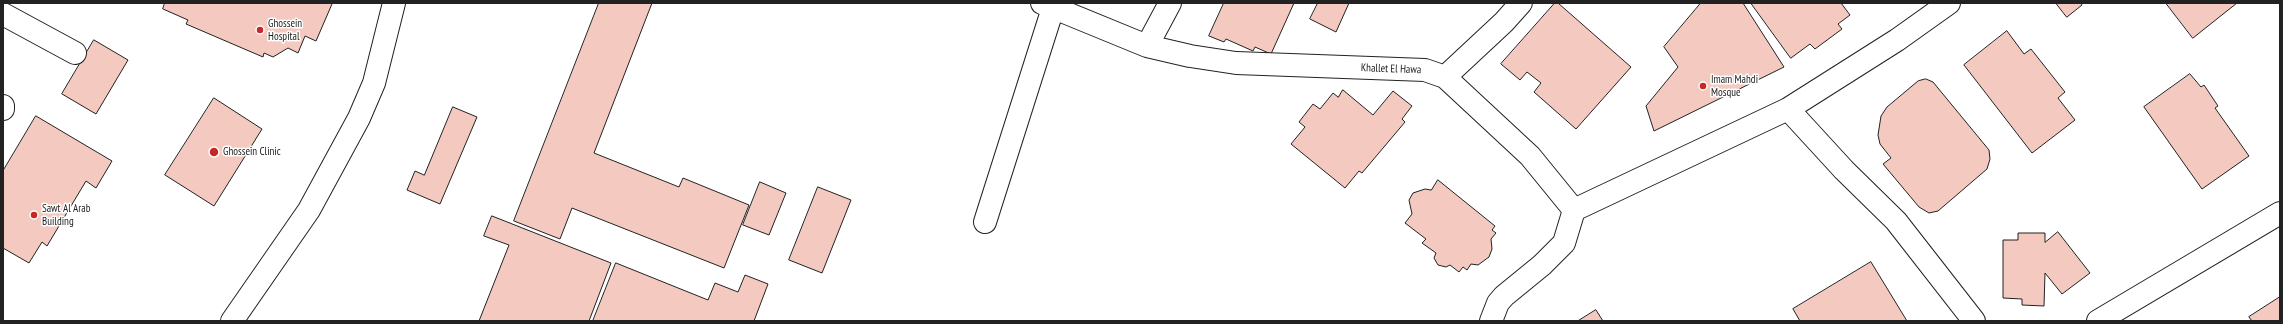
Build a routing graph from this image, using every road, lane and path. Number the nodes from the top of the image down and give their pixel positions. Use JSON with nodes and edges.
{"nodes":[{"id":1,"x":394,"y":3,"type":"edge"},
{"id":2,"x":1170,"y":3,"type":"edge"},
{"id":3,"x":1521,"y":3,"type":"edge"},
{"id":4,"x":1949,"y":3,"type":"edge"},
{"id":5,"x":1047,"y":5,"type":"edge"},
{"id":6,"x":3,"y":14,"type":"edge"},
{"id":7,"x":1147,"y":46,"type":"junction"},
{"id":8,"x":75,"y":53,"type":"dead end"},
{"id":9,"x":1445,"y":77,"type":"junction"},
{"id":10,"x":3,"y":106,"type":"edge"},
{"id":11,"x":3,"y":109,"type":"edge"},
{"id":12,"x":1788,"y":109,"type":"junction"},
{"id":13,"x":1574,"y":210,"type":"junction"},
{"id":14,"x":2280,"y":213,"type":"edge"},
{"id":15,"x":985,"y":222,"type":"dead end"},
{"id":16,"x":232,"y":321,"type":"edge"},
{"id":17,"x":1492,"y":321,"type":"edge"},
{"id":18,"x":1974,"y":321,"type":"edge"},
{"id":19,"x":2098,"y":321,"type":"edge"}],
"edges":[{"from":1,"to":16,"type":"street"},
{"from":2,"to":7,"type":"street"},
{"from":3,"to":9,"type":"street"},
{"from":4,"to":12,"type":"street"},
{"from":5,"to":7,"type":"street","name":"Khallet El Hawa"},
{"from":5,"to":15,"type":"street"},
{"from":6,"to":8,"type":"street"},
{"from":7,"to":9,"type":"street","name":"Khallet El Hawa"},
{"from":9,"to":13,"type":"street","name":"Khallet El Hawa"},
{"from":10,"to":11,"type":"street"},
{"from":12,"to":13,"type":"street"},
{"from":12,"to":18,"type":"street"},
{"from":13,"to":17,"type":"street"},
{"from":14,"to":19,"type":"street"}]}
